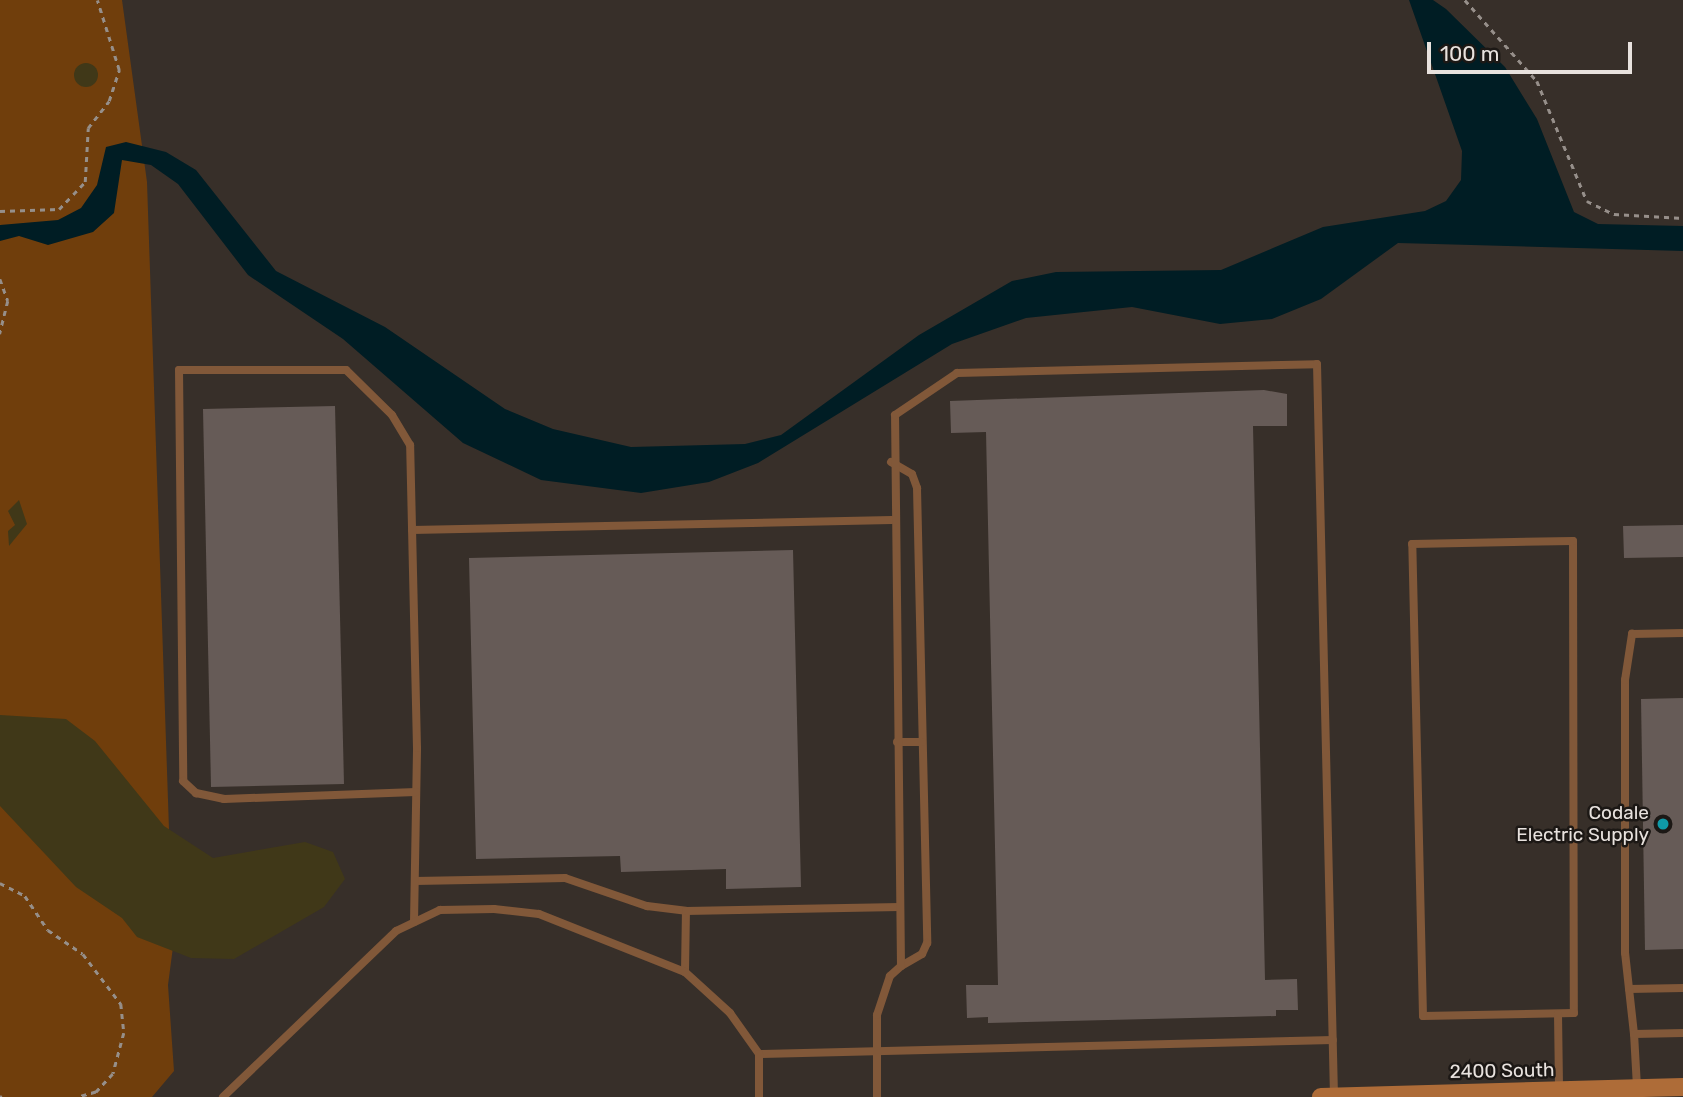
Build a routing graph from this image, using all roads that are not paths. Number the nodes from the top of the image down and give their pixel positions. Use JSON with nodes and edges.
{"nodes":[{"id":1,"x":891,"y":462,"type":"junction"},
{"id":2,"x":892,"y":520,"type":"junction"},
{"id":3,"x":412,"y":530,"type":"junction"},
{"id":4,"x":1683,"y":633,"type":"edge"},
{"id":5,"x":922,"y":741,"type":"junction"},
{"id":6,"x":897,"y":742,"type":"junction"},
{"id":7,"x":416,"y":792,"type":"junction"},
{"id":8,"x":415,"y":881,"type":"junction"},
{"id":9,"x":900,"y":907,"type":"junction"},
{"id":10,"x":686,"y":911,"type":"junction"},
{"id":11,"x":414,"y":922,"type":"junction"},
{"id":12,"x":901,"y":966,"type":"junction"},
{"id":13,"x":685,"y":972,"type":"junction"},
{"id":14,"x":1683,"y":988,"type":"edge"},
{"id":15,"x":1629,"y":989,"type":"junction"},
{"id":16,"x":1558,"y":1014,"type":"junction"},
{"id":17,"x":1683,"y":1033,"type":"edge"},
{"id":18,"x":1634,"y":1034,"type":"junction"},
{"id":19,"x":1333,"y":1040,"type":"junction"},
{"id":20,"x":876,"y":1052,"type":"junction"},
{"id":21,"x":759,"y":1054,"type":"junction"},
{"id":22,"x":1683,"y":1087,"type":"edge"},
{"id":23,"x":1637,"y":1088,"type":"junction"},
{"id":24,"x":1559,"y":1090,"type":"junction"},
{"id":25,"x":1458,"y":1095,"type":"edge"},
{"id":26,"x":223,"y":1097,"type":"edge"},
{"id":27,"x":759,"y":1097,"type":"edge"},
{"id":28,"x":877,"y":1097,"type":"edge"},
{"id":29,"x":1321,"y":1097,"type":"edge"},
{"id":30,"x":1334,"y":1097,"type":"edge"}],
"edges":[{"from":1,"to":2,"type":"lane"},
{"from":1,"to":5,"type":"lane"},
{"from":1,"to":19,"type":"lane"},
{"from":2,"to":3,"type":"lane"},
{"from":2,"to":6,"type":"lane"},
{"from":3,"to":7,"type":"lane"},
{"from":3,"to":7,"type":"lane"},
{"from":4,"to":15,"type":"lane"},
{"from":5,"to":6,"type":"lane"},
{"from":5,"to":12,"type":"lane"},
{"from":6,"to":9,"type":"lane"},
{"from":7,"to":8,"type":"lane"},
{"from":8,"to":10,"type":"lane"},
{"from":8,"to":11,"type":"lane"},
{"from":9,"to":10,"type":"lane"},
{"from":9,"to":12,"type":"lane"},
{"from":10,"to":13,"type":"lane"},
{"from":11,"to":13,"type":"lane"},
{"from":11,"to":26,"type":"lane"},
{"from":12,"to":20,"type":"lane"},
{"from":13,"to":21,"type":"lane"},
{"from":14,"to":15,"type":"lane"},
{"from":15,"to":18,"type":"lane"},
{"from":16,"to":16,"type":"lane"},
{"from":16,"to":24,"type":"lane"},
{"from":17,"to":18,"type":"lane"},
{"from":18,"to":23,"type":"lane"},
{"from":19,"to":20,"type":"lane"},
{"from":19,"to":30,"type":"lane"},
{"from":20,"to":21,"type":"lane"},
{"from":20,"to":28,"type":"lane"},
{"from":21,"to":27,"type":"lane"},
{"from":22,"to":23,"type":"street","name":"2400 South"},
{"from":23,"to":24,"type":"street","name":"2400 South"},
{"from":24,"to":25,"type":"street","name":"2400 South"},
{"from":25,"to":30,"type":"street","name":"2400 South"},
{"from":29,"to":30,"type":"street","name":"2400 South"}]}
